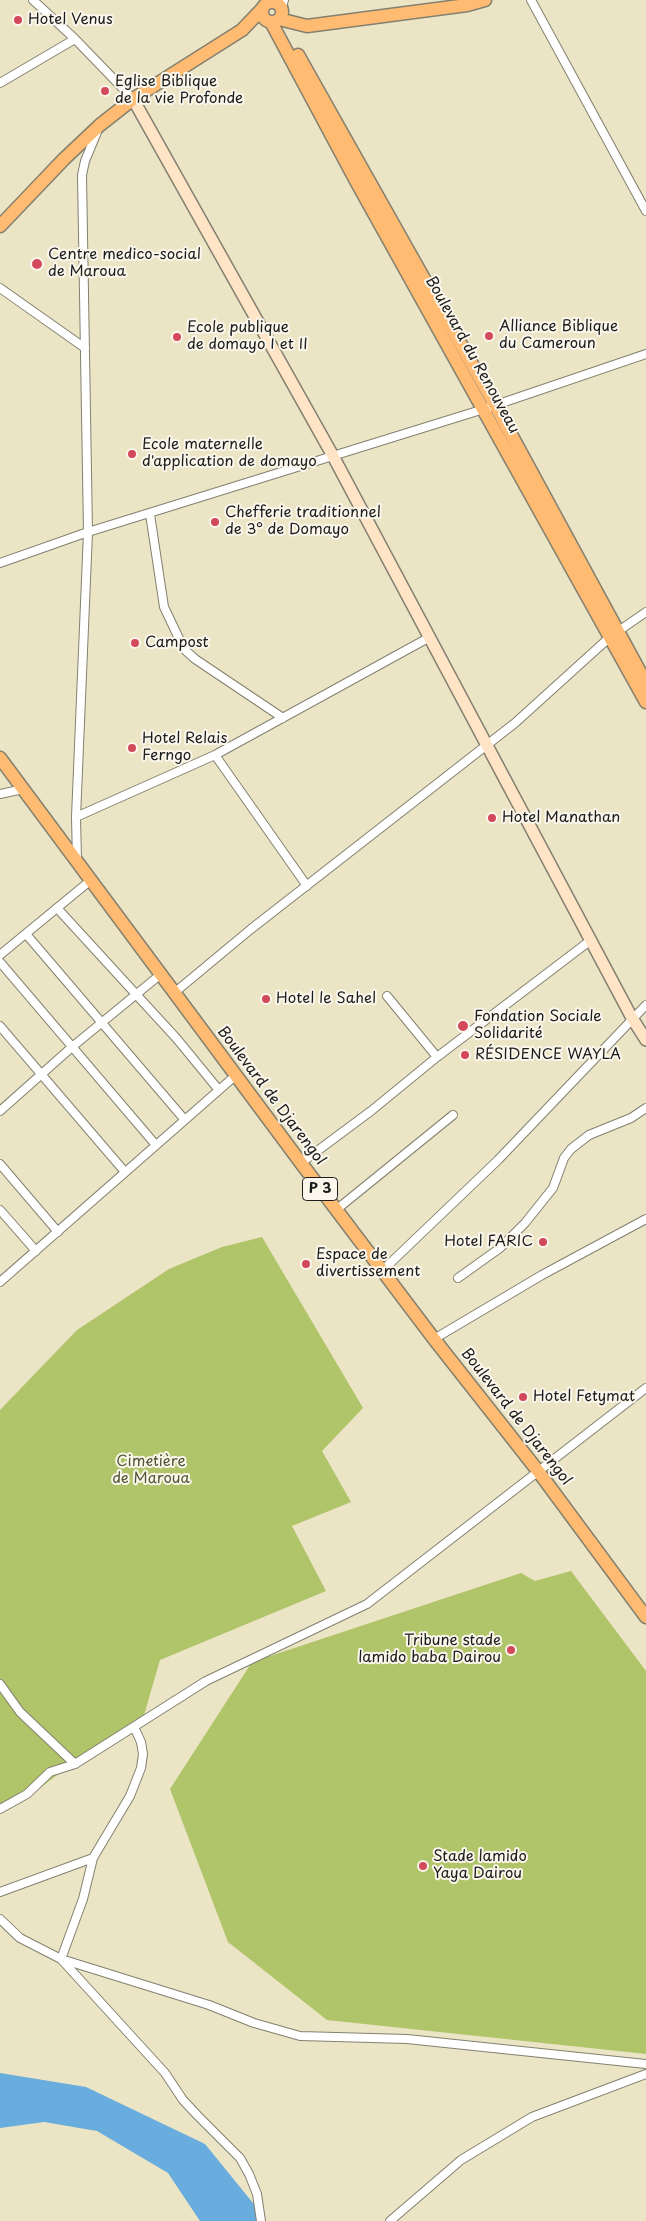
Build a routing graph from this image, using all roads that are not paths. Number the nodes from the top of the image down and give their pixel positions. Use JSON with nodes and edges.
{"nodes":[{"id":1,"x":33,"y":0,"type":"edge"},
{"id":2,"x":485,"y":0,"type":"edge"},
{"id":3,"x":531,"y":0,"type":"edge"},
{"id":4,"x":272,"y":9,"type":"edge"},
{"id":5,"x":75,"y":39,"type":"junction"},
{"id":6,"x":0,"y":83,"type":"edge"},
{"id":7,"x":132,"y":99,"type":"junction"},
{"id":8,"x":100,"y":125,"type":"junction"},
{"id":9,"x":646,"y":211,"type":"edge"},
{"id":10,"x":0,"y":226,"type":"edge"},
{"id":11,"x":0,"y":288,"type":"edge"},
{"id":12,"x":85,"y":348,"type":"junction"},
{"id":13,"x":646,"y":354,"type":"edge"},
{"id":14,"x":489,"y":407,"type":"junction"},
{"id":15,"x":333,"y":456,"type":"junction"},
{"id":16,"x":150,"y":514,"type":"junction"},
{"id":17,"x":88,"y":532,"type":"junction"},
{"id":18,"x":0,"y":563,"type":"edge"},
{"id":19,"x":646,"y":612,"type":"edge"},
{"id":20,"x":614,"y":634,"type":"junction"},
{"id":21,"x":430,"y":637,"type":"junction"},
{"id":22,"x":646,"y":683,"type":"edge"},
{"id":23,"x":646,"y":702,"type":"edge"},
{"id":24,"x":283,"y":718,"type":"junction"},
{"id":25,"x":488,"y":743,"type":"junction"},
{"id":26,"x":215,"y":755,"type":"junction"},
{"id":27,"x":0,"y":758,"type":"edge"},
{"id":28,"x":24,"y":789,"type":"junction"},
{"id":29,"x":0,"y":794,"type":"edge"},
{"id":30,"x":76,"y":817,"type":"junction"},
{"id":31,"x":78,"y":861,"type":"junction"},
{"id":32,"x":91,"y":880,"type":"junction"},
{"id":33,"x":307,"y":886,"type":"junction"},
{"id":34,"x":57,"y":908,"type":"junction"},
{"id":35,"x":26,"y":934,"type":"junction"},
{"id":36,"x":590,"y":940,"type":"junction"},
{"id":37,"x":0,"y":955,"type":"edge"},
{"id":38,"x":0,"y":962,"type":"edge"},
{"id":39,"x":160,"y":974,"type":"junction"},
{"id":40,"x":174,"y":992,"type":"junction"},
{"id":41,"x":135,"y":995,"type":"junction"},
{"id":42,"x":387,"y":996,"type":"dead end"},
{"id":43,"x":646,"y":1005,"type":"edge"},
{"id":44,"x":632,"y":1018,"type":"junction"},
{"id":45,"x":102,"y":1022,"type":"junction"},
{"id":46,"x":0,"y":1026,"type":"edge"},
{"id":47,"x":646,"y":1040,"type":"edge"},
{"id":48,"x":72,"y":1047,"type":"junction"},
{"id":49,"x":437,"y":1057,"type":"junction"},
{"id":50,"x":42,"y":1073,"type":"junction"},
{"id":51,"x":235,"y":1076,"type":"junction"},
{"id":52,"x":218,"y":1089,"type":"junction"},
{"id":53,"x":646,"y":1108,"type":"edge"},
{"id":54,"x":0,"y":1111,"type":"edge"},
{"id":55,"x":453,"y":1115,"type":"dead end"},
{"id":56,"x":184,"y":1119,"type":"junction"},
{"id":57,"x":155,"y":1144,"type":"junction"},
{"id":58,"x":301,"y":1163,"type":"junction"},
{"id":59,"x":0,"y":1164,"type":"edge"},
{"id":60,"x":125,"y":1172,"type":"junction"},
{"id":61,"x":0,"y":1210,"type":"edge"},
{"id":62,"x":336,"y":1210,"type":"junction"},
{"id":63,"x":646,"y":1219,"type":"edge"},
{"id":64,"x":58,"y":1232,"type":"junction"},
{"id":65,"x":36,"y":1251,"type":"junction"},
{"id":66,"x":384,"y":1270,"type":"junction"},
{"id":67,"x":458,"y":1278,"type":"dead end"},
{"id":68,"x":0,"y":1282,"type":"edge"},
{"id":69,"x":434,"y":1339,"type":"junction"},
{"id":70,"x":646,"y":1388,"type":"edge"},
{"id":71,"x":538,"y":1471,"type":"junction"},
{"id":72,"x":644,"y":1611,"type":"edge"},
{"id":73,"x":0,"y":1684,"type":"edge"},
{"id":74,"x":134,"y":1727,"type":"junction"},
{"id":75,"x":75,"y":1764,"type":"junction"},
{"id":76,"x":0,"y":1809,"type":"edge"},
{"id":77,"x":93,"y":1858,"type":"junction"},
{"id":78,"x":0,"y":1892,"type":"edge"},
{"id":79,"x":0,"y":1919,"type":"edge"},
{"id":80,"x":61,"y":1959,"type":"junction"},
{"id":81,"x":646,"y":2064,"type":"edge"},
{"id":82,"x":646,"y":2074,"type":"edge"},
{"id":83,"x":261,"y":2221,"type":"edge"},
{"id":84,"x":390,"y":2221,"type":"edge"}],
"edges":[{"from":1,"to":5,"type":"street"},
{"from":2,"to":4,"type":"main road"},
{"from":3,"to":9,"type":"street"},
{"from":4,"to":7,"type":"main road"},
{"from":4,"to":14,"type":"main road","name":"Boulevard du Renouveau"},
{"from":5,"to":6,"type":"street"},
{"from":5,"to":7,"type":"street"},
{"from":7,"to":8,"type":"main road"},
{"from":7,"to":15,"type":"main road"},
{"from":8,"to":10,"type":"main road"},
{"from":8,"to":12,"type":"street"},
{"from":11,"to":12,"type":"street"},
{"from":12,"to":17,"type":"street"},
{"from":13,"to":14,"type":"street"},
{"from":14,"to":15,"type":"street"},
{"from":14,"to":20,"type":"main road","name":"Boulevard du Renouveau"},
{"from":15,"to":16,"type":"street"},
{"from":15,"to":21,"type":"main road"},
{"from":16,"to":17,"type":"street"},
{"from":16,"to":24,"type":"street"},
{"from":17,"to":18,"type":"street"},
{"from":17,"to":30,"type":"street"},
{"from":19,"to":20,"type":"street"},
{"from":20,"to":22,"type":"main road","name":"Boulevard du Renouveau"},
{"from":20,"to":23,"type":"main road","name":"Boulevard du Renouveau"},
{"from":20,"to":25,"type":"street"},
{"from":21,"to":24,"type":"street"},
{"from":21,"to":25,"type":"main road"},
{"from":24,"to":26,"type":"street"},
{"from":25,"to":33,"type":"street"},
{"from":25,"to":36,"type":"main road"},
{"from":26,"to":30,"type":"street"},
{"from":26,"to":33,"type":"street"},
{"from":27,"to":28,"type":"main road","name":"Boulevard de Djarengol","number":"P 3"},
{"from":28,"to":29,"type":"street"},
{"from":28,"to":31,"type":"main road","name":"Boulevard de Djarengol","number":"P 3"},
{"from":30,"to":31,"type":"street"},
{"from":31,"to":32,"type":"main road","name":"Boulevard de Djarengol","number":"P 3"},
{"from":32,"to":34,"type":"street"},
{"from":32,"to":39,"type":"main road","name":"Boulevard de Djarengol","number":"P 3"},
{"from":33,"to":40,"type":"street"},
{"from":34,"to":35,"type":"street"},
{"from":34,"to":41,"type":"street"},
{"from":35,"to":37,"type":"street"},
{"from":35,"to":45,"type":"street"},
{"from":36,"to":44,"type":"main road"},
{"from":36,"to":49,"type":"street"},
{"from":38,"to":48,"type":"street"},
{"from":39,"to":40,"type":"main road","name":"Boulevard de Djarengol","number":"P 3"},
{"from":39,"to":41,"type":"street"},
{"from":40,"to":51,"type":"main road","name":"Boulevard de Djarengol","number":"P 3"},
{"from":41,"to":45,"type":"street"},
{"from":41,"to":52,"type":"street"},
{"from":42,"to":49,"type":"street"},
{"from":43,"to":44,"type":"street"},
{"from":44,"to":47,"type":"main road"},
{"from":44,"to":66,"type":"street"},
{"from":45,"to":48,"type":"street"},
{"from":45,"to":56,"type":"street"},
{"from":46,"to":50,"type":"street"},
{"from":48,"to":50,"type":"street"},
{"from":48,"to":57,"type":"street"},
{"from":49,"to":58,"type":"street"},
{"from":50,"to":54,"type":"street"},
{"from":50,"to":60,"type":"street"},
{"from":51,"to":52,"type":"street"},
{"from":51,"to":58,"type":"main road","name":"Boulevard de Djarengol","number":"P 3"},
{"from":52,"to":56,"type":"street"},
{"from":53,"to":67,"type":"street"},
{"from":55,"to":62,"type":"street"},
{"from":56,"to":57,"type":"street"},
{"from":57,"to":60,"type":"street"},
{"from":58,"to":62,"type":"main road","name":"Boulevard de Djarengol","number":"P 3"},
{"from":59,"to":64,"type":"street"},
{"from":60,"to":64,"type":"street"},
{"from":61,"to":65,"type":"street"},
{"from":62,"to":66,"type":"main road","name":"Boulevard de Djarengol","number":"P 3"},
{"from":63,"to":69,"type":"street"},
{"from":64,"to":65,"type":"street"},
{"from":65,"to":68,"type":"street"},
{"from":66,"to":69,"type":"main road","name":"Boulevard de Djarengol","number":"P 3"},
{"from":69,"to":71,"type":"main road","name":"Boulevard de Djarengol","number":"P 3"},
{"from":70,"to":71,"type":"street"},
{"from":71,"to":72,"type":"main road","name":"Boulevard de Djarengol","number":"P 3"},
{"from":71,"to":74,"type":"street"},
{"from":73,"to":75,"type":"street"},
{"from":74,"to":75,"type":"street"},
{"from":74,"to":77,"type":"street"},
{"from":75,"to":76,"type":"street"},
{"from":77,"to":78,"type":"street"},
{"from":77,"to":80,"type":"street"},
{"from":79,"to":80,"type":"street"},
{"from":80,"to":81,"type":"street"},
{"from":80,"to":83,"type":"street"},
{"from":82,"to":84,"type":"street"}]}
